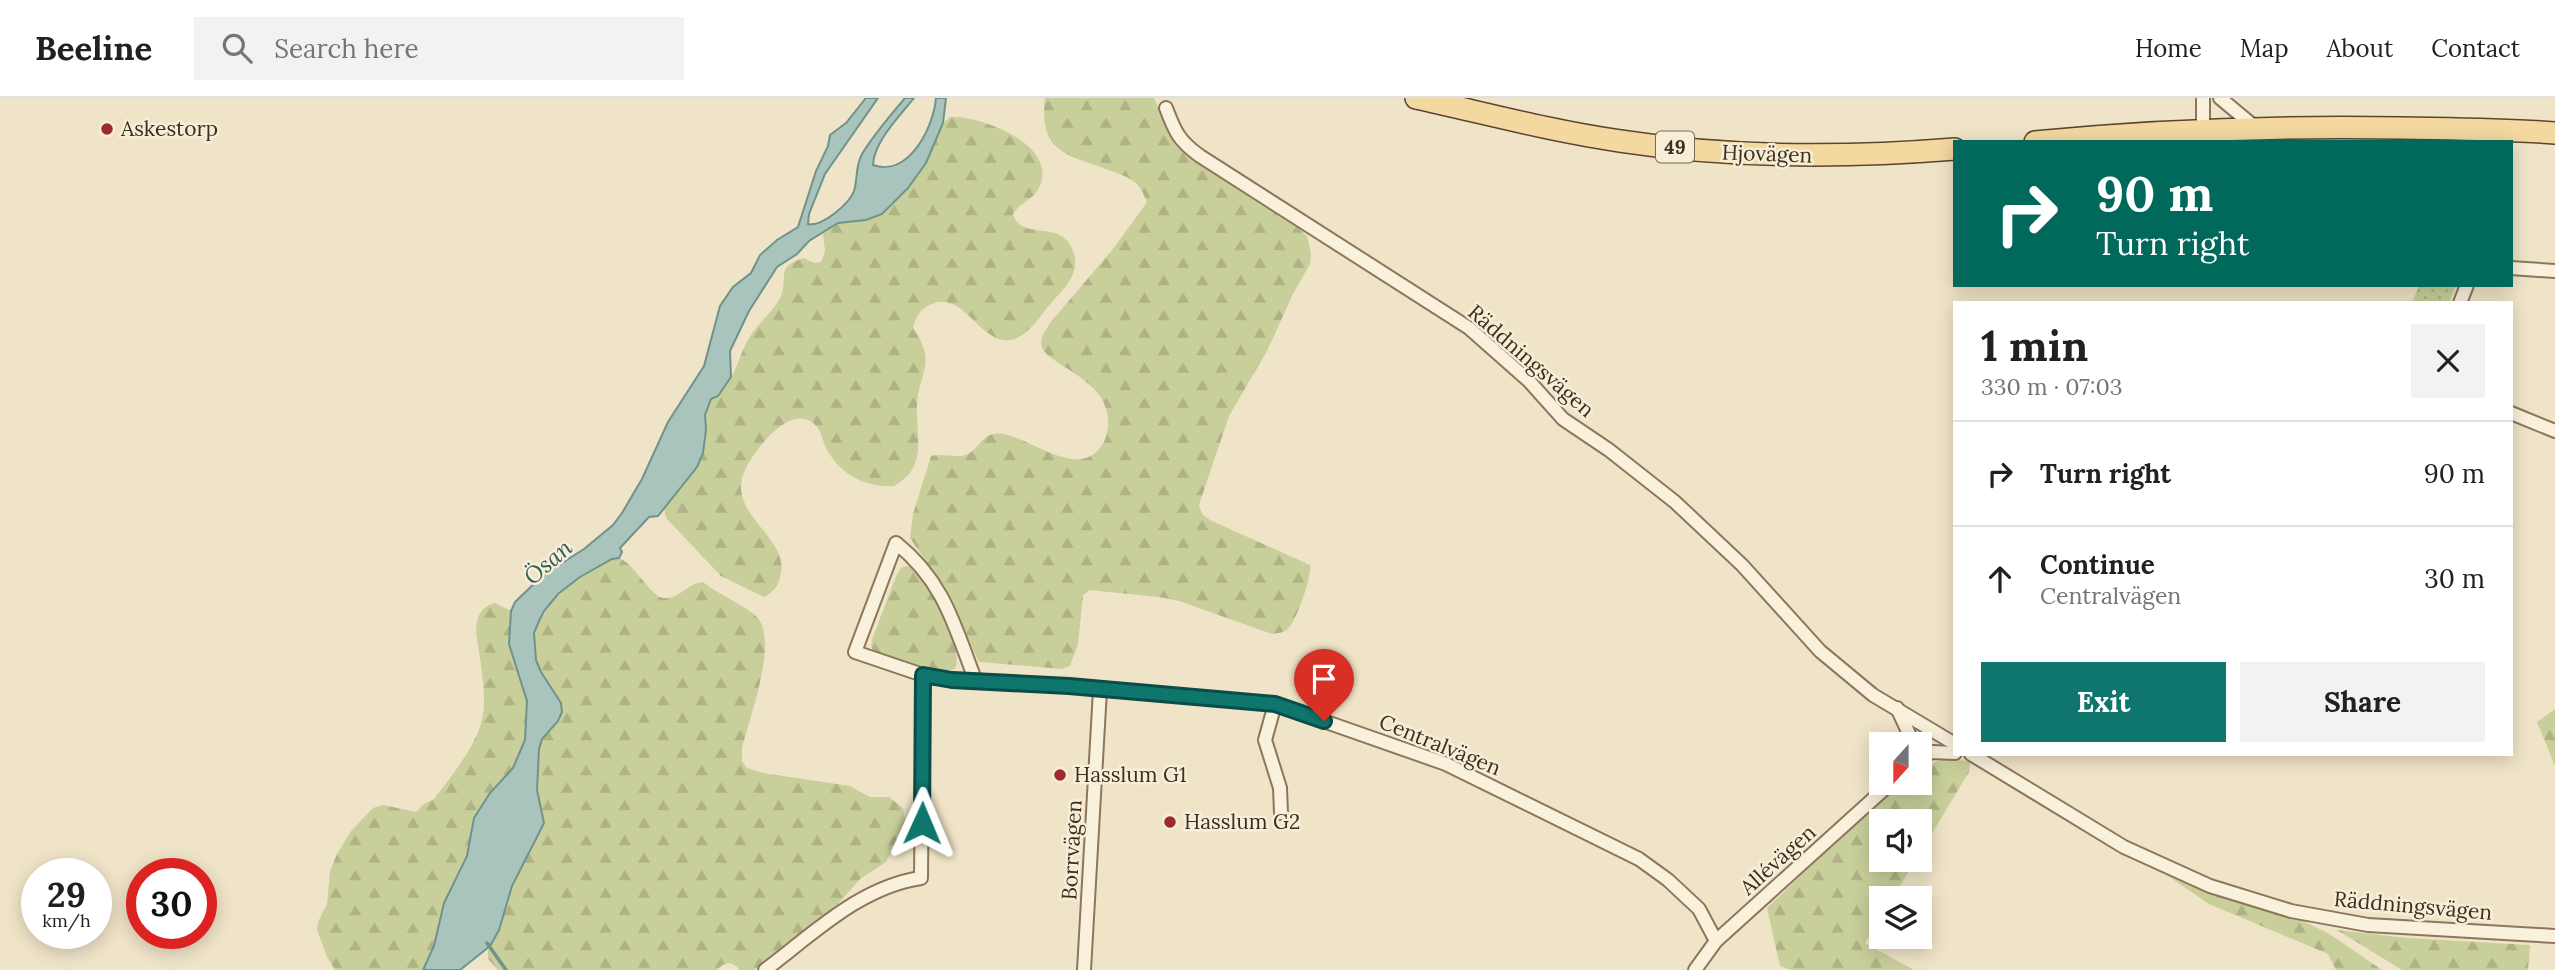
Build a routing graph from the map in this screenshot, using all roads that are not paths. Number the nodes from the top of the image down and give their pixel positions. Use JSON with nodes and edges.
{"nodes":[{"id":1,"x":1416,"y":98,"type":"edge"},
{"id":2,"x":2203,"y":98,"type":"edge"},
{"id":3,"x":2220,"y":98,"type":"edge"},
{"id":4,"x":1166,"y":108,"type":"dead end"},
{"id":5,"x":2256,"y":128,"type":"junction"},
{"id":6,"x":2203,"y":129,"type":"junction"},
{"id":7,"x":2555,"y":133,"type":"edge"},
{"id":8,"x":2061,"y":140,"type":"edge"},
{"id":9,"x":1953,"y":149,"type":"edge"},
{"id":10,"x":2513,"y":268,"type":"edge"},
{"id":11,"x":2555,"y":271,"type":"edge"},
{"id":12,"x":2513,"y":413,"type":"edge"},
{"id":13,"x":2555,"y":431,"type":"edge"},
{"id":14,"x":923,"y":675,"type":"junction"},
{"id":15,"x":976,"y":682,"type":"junction"},
{"id":16,"x":1100,"y":690,"type":"junction"},
{"id":17,"x":1275,"y":704,"type":"junction"},
{"id":18,"x":1897,"y":708,"type":"junction"},
{"id":19,"x":1908,"y":732,"type":"edge"},
{"id":20,"x":1953,"y":743,"type":"edge"},
{"id":21,"x":1932,"y":752,"type":"edge"},
{"id":22,"x":1953,"y":752,"type":"edge"},
{"id":23,"x":1973,"y":756,"type":"edge"},
{"id":24,"x":1878,"y":795,"type":"edge"},
{"id":25,"x":1281,"y":813,"type":"dead end"},
{"id":26,"x":2555,"y":936,"type":"edge"},
{"id":27,"x":1716,"y":940,"type":"junction"},
{"id":28,"x":765,"y":970,"type":"edge"},
{"id":29,"x":1084,"y":970,"type":"edge"},
{"id":30,"x":1695,"y":970,"type":"edge"}],
"edges":[{"from":1,"to":9,"type":"main road","name":"Hjovägen","number":"49"},
{"from":2,"to":6,"type":"street"},
{"from":3,"to":5,"type":"street"},
{"from":4,"to":18,"type":"street","name":"Räddningsvägen"},
{"from":5,"to":6,"type":"main road"},
{"from":5,"to":7,"type":"main road"},
{"from":6,"to":8,"type":"main road"},
{"from":10,"to":11,"type":"street"},
{"from":12,"to":13,"type":"street"},
{"from":14,"to":15,"type":"street","name":"Centralvägen"},
{"from":14,"to":15,"type":"street","name":"Centralvägen"},
{"from":14,"to":28,"type":"street"},
{"from":15,"to":16,"type":"street","name":"Centralvägen"},
{"from":16,"to":17,"type":"street","name":"Centralvägen"},
{"from":16,"to":29,"type":"street","name":"Borrvägen"},
{"from":17,"to":25,"type":"street"},
{"from":17,"to":27,"type":"street","name":"Centralvägen"},
{"from":18,"to":19,"type":"street"},
{"from":18,"to":20,"type":"street","name":"Räddningsvägen"},
{"from":21,"to":22,"type":"street"},
{"from":23,"to":26,"type":"street","name":"Räddningsvägen"},
{"from":24,"to":27,"type":"street","name":"Allévägen"},
{"from":27,"to":30,"type":"street","name":"Allévägen"}]}
